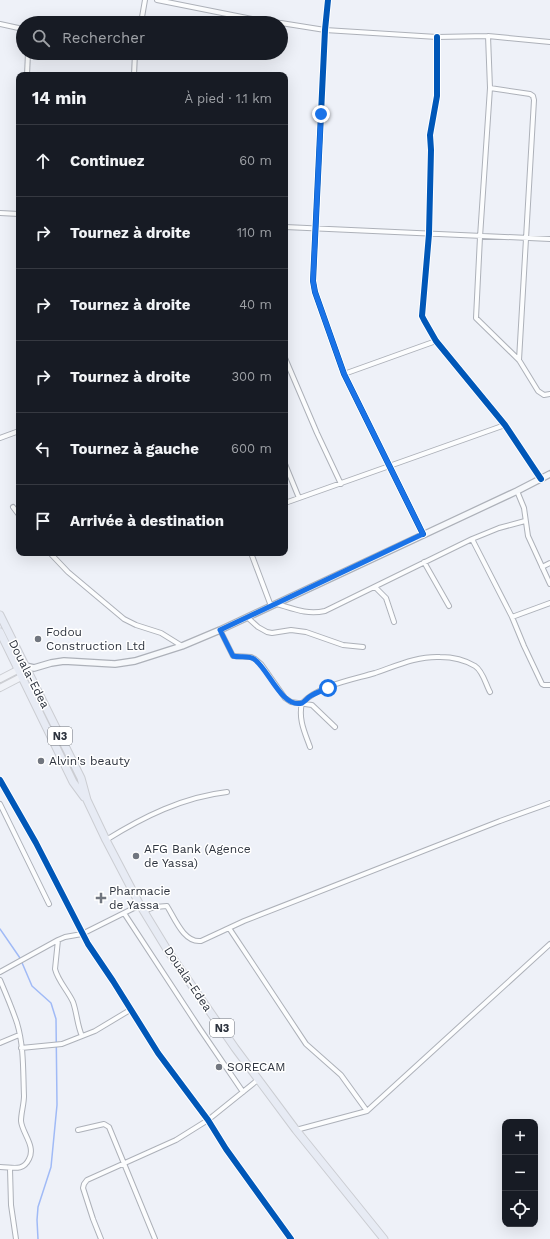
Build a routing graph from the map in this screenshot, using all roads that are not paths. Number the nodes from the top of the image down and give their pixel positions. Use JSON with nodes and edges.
{"nodes":[{"id":1,"x":145,"y":0,"type":"edge"},
{"id":2,"x":157,"y":0,"type":"edge"},
{"id":3,"x":328,"y":0,"type":"edge"},
{"id":4,"x":142,"y":16,"type":"edge"},
{"id":5,"x":237,"y":16,"type":"edge"},
{"id":6,"x":0,"y":24,"type":"edge"},
{"id":7,"x":288,"y":24,"type":"edge"},
{"id":8,"x":16,"y":27,"type":"edge"},
{"id":9,"x":325,"y":30,"type":"junction"},
{"id":10,"x":488,"y":36,"type":"junction"},
{"id":11,"x":437,"y":37,"type":"junction"},
{"id":12,"x":550,"y":42,"type":"edge"},
{"id":13,"x":28,"y":60,"type":"edge"},
{"id":14,"x":135,"y":60,"type":"edge"},
{"id":15,"x":27,"y":72,"type":"edge"},
{"id":16,"x":134,"y":72,"type":"edge"},
{"id":17,"x":490,"y":88,"type":"junction"},
{"id":18,"x":0,"y":213,"type":"edge"},
{"id":19,"x":16,"y":214,"type":"edge"},
{"id":20,"x":288,"y":227,"type":"edge"},
{"id":21,"x":316,"y":229,"type":"junction"},
{"id":22,"x":429,"y":234,"type":"junction"},
{"id":23,"x":480,"y":237,"type":"junction"},
{"id":24,"x":525,"y":239,"type":"junction"},
{"id":25,"x":550,"y":240,"type":"edge"},
{"id":26,"x":436,"y":340,"type":"junction"},
{"id":27,"x":518,"y":360,"type":"junction"},
{"id":28,"x":288,"y":365,"type":"edge"},
{"id":29,"x":344,"y":374,"type":"junction"},
{"id":30,"x":550,"y":394,"type":"edge"},
{"id":31,"x":505,"y":425,"type":"junction"},
{"id":32,"x":16,"y":432,"type":"edge"},
{"id":33,"x":0,"y":438,"type":"edge"},
{"id":34,"x":390,"y":465,"type":"junction"},
{"id":35,"x":288,"y":471,"type":"edge"},
{"id":36,"x":550,"y":474,"type":"edge"},
{"id":37,"x":541,"y":479,"type":"junction"},
{"id":38,"x":341,"y":484,"type":"junction"},
{"id":39,"x":517,"y":491,"type":"junction"},
{"id":40,"x":299,"y":498,"type":"junction"},
{"id":41,"x":288,"y":502,"type":"edge"},
{"id":42,"x":13,"y":507,"type":"dead end"},
{"id":43,"x":16,"y":511,"type":"edge"},
{"id":44,"x":525,"y":522,"type":"junction"},
{"id":45,"x":423,"y":534,"type":"junction"},
{"id":46,"x":472,"y":539,"type":"junction"},
{"id":47,"x":53,"y":556,"type":"edge"},
{"id":48,"x":252,"y":556,"type":"edge"},
{"id":49,"x":424,"y":562,"type":"junction"},
{"id":50,"x":550,"y":563,"type":"edge"},
{"id":51,"x":542,"y":566,"type":"junction"},
{"id":52,"x":550,"y":584,"type":"edge"},
{"id":53,"x":375,"y":587,"type":"junction"},
{"id":54,"x":550,"y":603,"type":"edge"},
{"id":55,"x":277,"y":604,"type":"junction"},
{"id":56,"x":271,"y":606,"type":"junction"},
{"id":57,"x":448,"y":606,"type":"dead end"},
{"id":58,"x":0,"y":615,"type":"edge"},
{"id":59,"x":247,"y":617,"type":"junction"},
{"id":60,"x":512,"y":617,"type":"junction"},
{"id":61,"x":394,"y":622,"type":"dead end"},
{"id":62,"x":220,"y":630,"type":"junction"},
{"id":63,"x":0,"y":632,"type":"edge"},
{"id":64,"x":182,"y":646,"type":"junction"},
{"id":65,"x":362,"y":647,"type":"dead end"},
{"id":66,"x":26,"y":671,"type":"junction"},
{"id":67,"x":0,"y":679,"type":"edge"},
{"id":68,"x":550,"y":685,"type":"edge"},
{"id":69,"x":0,"y":688,"type":"edge"},
{"id":70,"x":490,"y":692,"type":"dead end"},
{"id":71,"x":302,"y":703,"type":"junction"},
{"id":72,"x":335,"y":727,"type":"dead end"},
{"id":73,"x":310,"y":747,"type":"dead end"},
{"id":74,"x":0,"y":780,"type":"edge"},
{"id":75,"x":227,"y":792,"type":"dead end"},
{"id":76,"x":550,"y":803,"type":"edge"},
{"id":77,"x":0,"y":804,"type":"edge"},
{"id":78,"x":106,"y":840,"type":"junction"},
{"id":79,"x":49,"y":904,"type":"dead end"},
{"id":80,"x":141,"y":908,"type":"junction"},
{"id":81,"x":124,"y":913,"type":"junction"},
{"id":82,"x":229,"y":928,"type":"junction"},
{"id":83,"x":82,"y":934,"type":"junction"},
{"id":84,"x":58,"y":940,"type":"junction"},
{"id":85,"x":550,"y":944,"type":"edge"},
{"id":86,"x":0,"y":972,"type":"edge"},
{"id":87,"x":0,"y":980,"type":"edge"},
{"id":88,"x":130,"y":1010,"type":"junction"},
{"id":89,"x":19,"y":1035,"type":"junction"},
{"id":90,"x":82,"y":1036,"type":"junction"},
{"id":91,"x":0,"y":1043,"type":"edge"},
{"id":92,"x":21,"y":1048,"type":"junction"},
{"id":93,"x":259,"y":1079,"type":"junction"},
{"id":94,"x":243,"y":1092,"type":"junction"},
{"id":95,"x":367,"y":1111,"type":"junction"},
{"id":96,"x":208,"y":1120,"type":"junction"},
{"id":97,"x":78,"y":1130,"type":"dead end"},
{"id":98,"x":296,"y":1130,"type":"junction"},
{"id":99,"x":124,"y":1163,"type":"junction"},
{"id":100,"x":0,"y":1167,"type":"edge"},
{"id":101,"x":10,"y":1169,"type":"junction"},
{"id":102,"x":16,"y":1239,"type":"edge"},
{"id":103,"x":101,"y":1239,"type":"edge"},
{"id":104,"x":155,"y":1239,"type":"edge"},
{"id":105,"x":291,"y":1239,"type":"edge"},
{"id":106,"x":384,"y":1239,"type":"edge"}],
"edges":[{"from":1,"to":4,"type":"street"},
{"from":2,"to":5,"type":"street"},
{"from":3,"to":9,"type":"street"},
{"from":6,"to":8,"type":"street"},
{"from":7,"to":9,"type":"street"},
{"from":9,"to":11,"type":"street"},
{"from":9,"to":21,"type":"street"},
{"from":10,"to":11,"type":"street"},
{"from":10,"to":12,"type":"street"},
{"from":10,"to":17,"type":"street"},
{"from":11,"to":22,"type":"street"},
{"from":13,"to":15,"type":"street"},
{"from":14,"to":16,"type":"street"},
{"from":17,"to":23,"type":"street"},
{"from":17,"to":24,"type":"street"},
{"from":18,"to":19,"type":"street"},
{"from":20,"to":21,"type":"street"},
{"from":21,"to":22,"type":"street"},
{"from":21,"to":29,"type":"street"},
{"from":22,"to":23,"type":"street"},
{"from":22,"to":26,"type":"street"},
{"from":23,"to":24,"type":"street"},
{"from":23,"to":27,"type":"street"},
{"from":24,"to":25,"type":"street"},
{"from":24,"to":27,"type":"street"},
{"from":26,"to":29,"type":"street"},
{"from":26,"to":31,"type":"street"},
{"from":27,"to":30,"type":"street"},
{"from":28,"to":38,"type":"street"},
{"from":29,"to":34,"type":"street"},
{"from":31,"to":34,"type":"street"},
{"from":31,"to":37,"type":"street"},
{"from":32,"to":33,"type":"street"},
{"from":34,"to":38,"type":"street"},
{"from":34,"to":45,"type":"street"},
{"from":35,"to":40,"type":"street"},
{"from":36,"to":37,"type":"main road"},
{"from":37,"to":39,"type":"main road"},
{"from":38,"to":40,"type":"street"},
{"from":39,"to":44,"type":"street"},
{"from":39,"to":45,"type":"main road"},
{"from":40,"to":41,"type":"street"},
{"from":42,"to":43,"type":"street"},
{"from":44,"to":46,"type":"street"},
{"from":44,"to":51,"type":"street"},
{"from":45,"to":55,"type":"main road"},
{"from":46,"to":49,"type":"street"},
{"from":46,"to":60,"type":"street"},
{"from":47,"to":64,"type":"street"},
{"from":48,"to":56,"type":"street"},
{"from":49,"to":53,"type":"street"},
{"from":49,"to":57,"type":"street"},
{"from":50,"to":51,"type":"street"},
{"from":51,"to":52,"type":"street"},
{"from":53,"to":55,"type":"street"},
{"from":53,"to":61,"type":"street"},
{"from":54,"to":60,"type":"street"},
{"from":55,"to":56,"type":"main road"},
{"from":56,"to":59,"type":"main road"},
{"from":58,"to":66,"type":"highway","name":"Douala-Edea","number":"N3"},
{"from":59,"to":62,"type":"main road"},
{"from":59,"to":65,"type":"street"},
{"from":60,"to":68,"type":"street"},
{"from":62,"to":64,"type":"main road"},
{"from":62,"to":71,"type":"street"},
{"from":63,"to":66,"type":"highway","name":"Douala-Edea","number":"N3"},
{"from":64,"to":66,"type":"main road"},
{"from":66,"to":67,"type":"main road"},
{"from":66,"to":69,"type":"main road"},
{"from":66,"to":78,"type":"highway","name":"Douala-Edea","number":"N3"},
{"from":70,"to":71,"type":"street"},
{"from":71,"to":72,"type":"street"},
{"from":71,"to":73,"type":"street"},
{"from":74,"to":83,"type":"street"},
{"from":75,"to":78,"type":"street"},
{"from":76,"to":82,"type":"street"},
{"from":77,"to":79,"type":"street"},
{"from":78,"to":80,"type":"highway","name":"Douala-Edea","number":"N3"},
{"from":80,"to":81,"type":"street"},
{"from":80,"to":82,"type":"street"},
{"from":80,"to":93,"type":"highway","name":"Douala-Edea","number":"N3"},
{"from":81,"to":83,"type":"street"},
{"from":81,"to":94,"type":"street"},
{"from":82,"to":95,"type":"street"},
{"from":83,"to":84,"type":"street"},
{"from":83,"to":88,"type":"street"},
{"from":84,"to":86,"type":"street"},
{"from":84,"to":90,"type":"street"},
{"from":85,"to":95,"type":"street"},
{"from":87,"to":89,"type":"street"},
{"from":88,"to":90,"type":"street"},
{"from":88,"to":96,"type":"street"},
{"from":89,"to":91,"type":"street"},
{"from":89,"to":92,"type":"street"},
{"from":90,"to":92,"type":"street"},
{"from":92,"to":101,"type":"street"},
{"from":93,"to":94,"type":"street"},
{"from":93,"to":98,"type":"highway","name":"Douala-Edea","number":"N3"},
{"from":94,"to":96,"type":"street"},
{"from":95,"to":98,"type":"street"},
{"from":96,"to":99,"type":"street"},
{"from":96,"to":105,"type":"street"},
{"from":97,"to":99,"type":"street"},
{"from":98,"to":106,"type":"highway","name":"Douala-Edea","number":"N3"},
{"from":99,"to":103,"type":"street"},
{"from":99,"to":104,"type":"street"},
{"from":100,"to":101,"type":"street"},
{"from":101,"to":102,"type":"street"}]}
